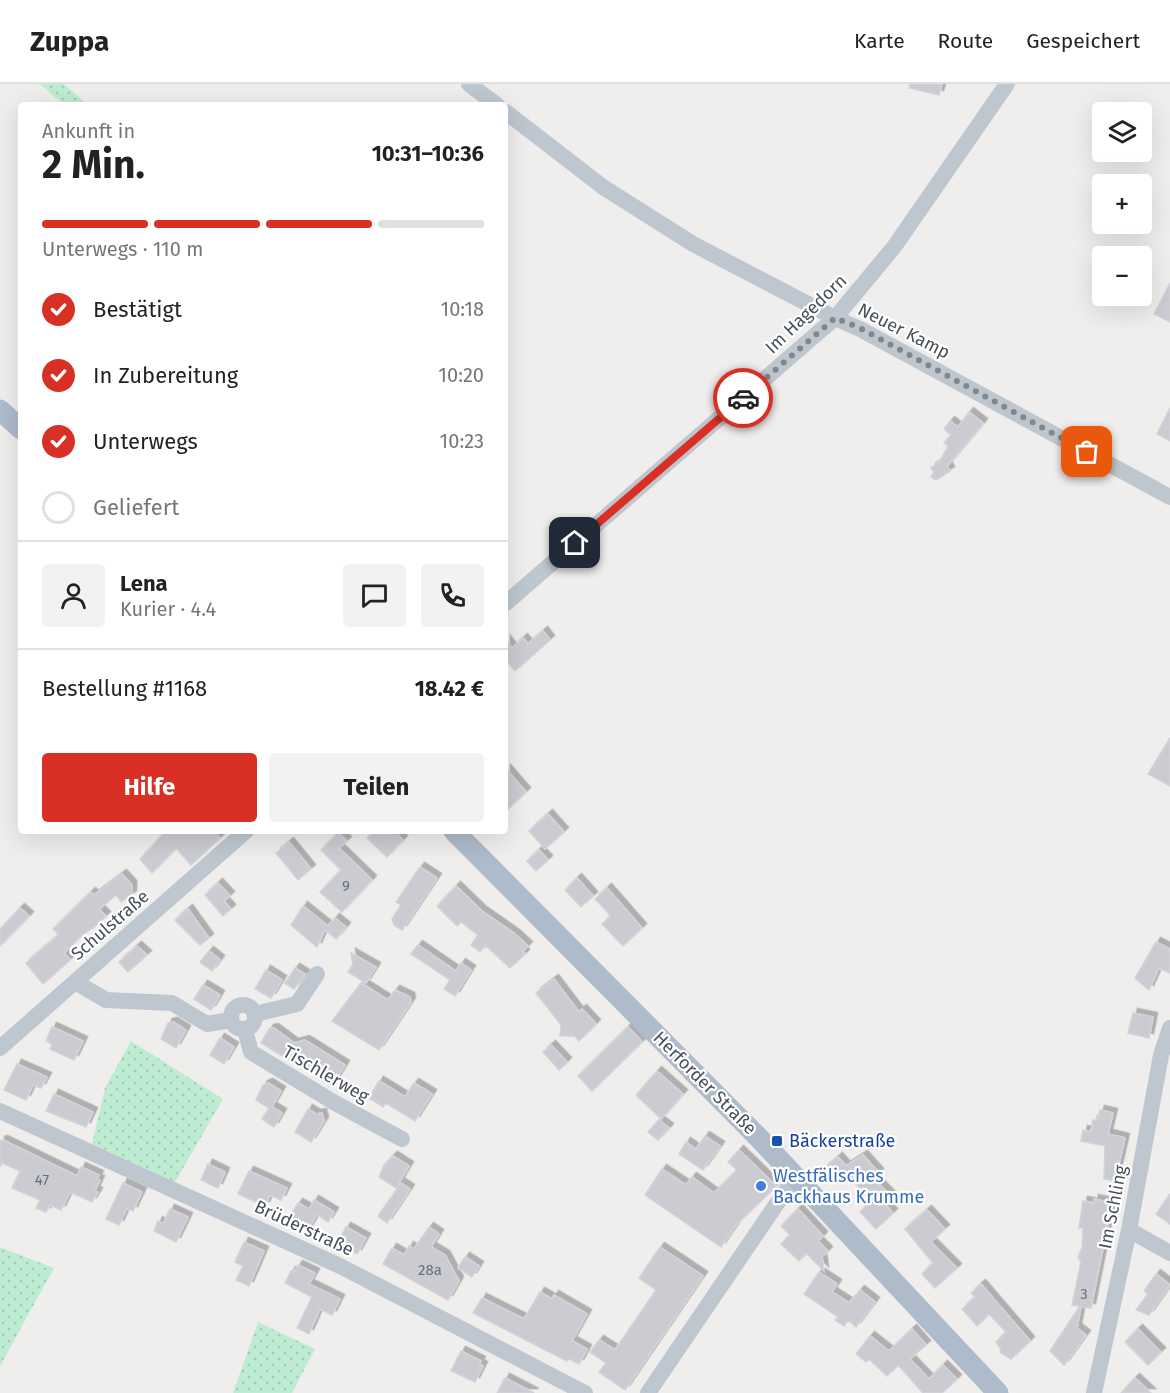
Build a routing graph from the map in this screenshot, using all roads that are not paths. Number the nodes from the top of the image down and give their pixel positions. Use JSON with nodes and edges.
{"nodes":[{"id":1,"x":469,"y":84,"type":"edge"},
{"id":2,"x":1007,"y":84,"type":"edge"},
{"id":3,"x":493,"y":102,"type":"edge"},
{"id":4,"x":508,"y":114,"type":"edge"},
{"id":5,"x":835,"y":318,"type":"junction"},
{"id":6,"x":0,"y":410,"type":"edge"},
{"id":7,"x":18,"y":426,"type":"edge"},
{"id":8,"x":1170,"y":497,"type":"edge"},
{"id":9,"x":508,"y":601,"type":"edge"},
{"id":10,"x":243,"y":834,"type":"edge"},
{"id":11,"x":457,"y":834,"type":"edge"},
{"id":12,"x":317,"y":974,"type":"dead end"},
{"id":13,"x":75,"y":982,"type":"junction"},
{"id":14,"x":238,"y":1025,"type":"junction"},
{"id":15,"x":1170,"y":1028,"type":"edge"},
{"id":16,"x":0,"y":1048,"type":"edge"},
{"id":17,"x":1166,"y":1056,"type":"edge"},
{"id":18,"x":0,"y":1111,"type":"edge"},
{"id":19,"x":402,"y":1139,"type":"dead end"},
{"id":20,"x":795,"y":1177,"type":"junction"},
{"id":21,"x":1129,"y":1230,"type":"junction"},
{"id":22,"x":1170,"y":1253,"type":"edge"},
{"id":23,"x":585,"y":1393,"type":"edge"},
{"id":24,"x":648,"y":1393,"type":"edge"},
{"id":25,"x":998,"y":1393,"type":"edge"},
{"id":26,"x":1094,"y":1393,"type":"edge"}],
"edges":[{"from":1,"to":3,"type":"street"},
{"from":2,"to":5,"type":"street","name":"Im Hagedorn"},
{"from":4,"to":5,"type":"street","name":"Neuer Kamp"},
{"from":5,"to":8,"type":"street","name":"Neuer Kamp"},
{"from":5,"to":9,"type":"street","name":"Im Hagedorn"},
{"from":6,"to":7,"type":"main road"},
{"from":10,"to":13,"type":"street","name":"Schulstraße"},
{"from":11,"to":20,"type":"main road","name":"Herforder Straße"},
{"from":12,"to":14,"type":"street"},
{"from":13,"to":14,"type":"street"},
{"from":13,"to":16,"type":"street","name":"Schulstraße"},
{"from":14,"to":19,"type":"street","name":"Tischlerweg"},
{"from":15,"to":17,"type":"street","name":"Im Schling"},
{"from":17,"to":21,"type":"street","name":"Im Schling"},
{"from":18,"to":23,"type":"street","name":"Brüderstraße"},
{"from":20,"to":24,"type":"street"},
{"from":20,"to":25,"type":"main road","name":"Herforder Straße"},
{"from":21,"to":22,"type":"street"},
{"from":21,"to":26,"type":"street","name":"Im Schling"}]}
